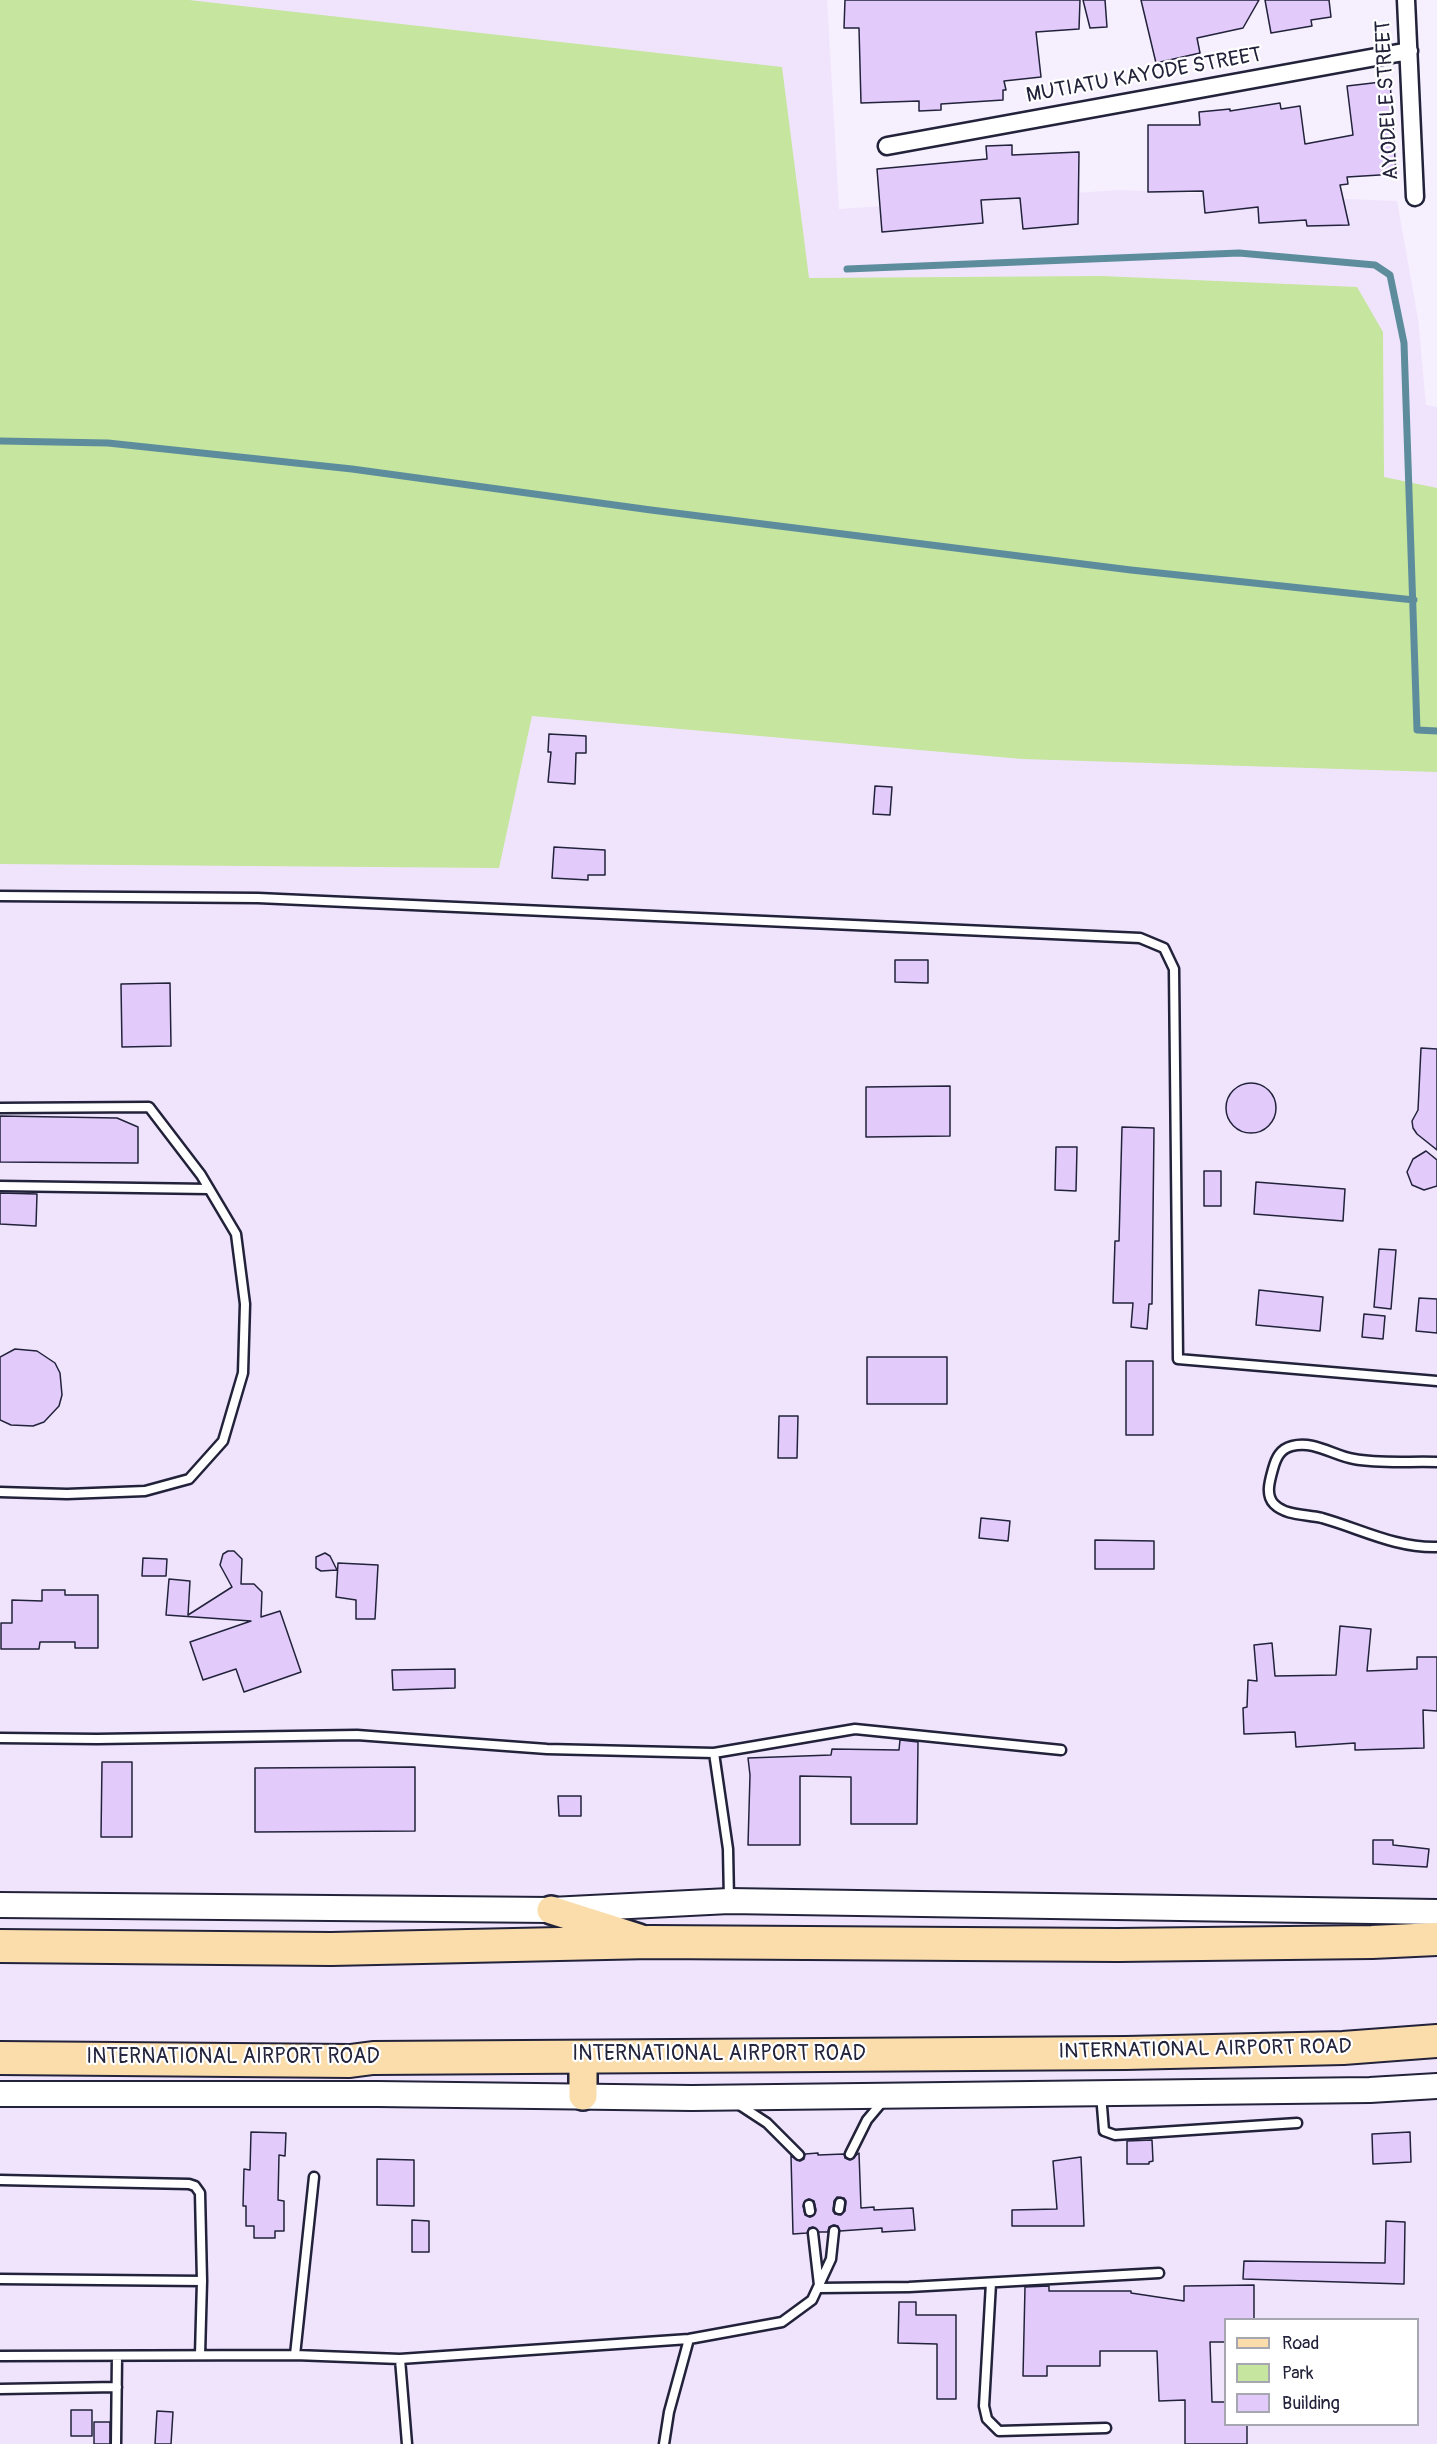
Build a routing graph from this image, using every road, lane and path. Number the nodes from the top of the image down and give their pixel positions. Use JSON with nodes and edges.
{"nodes":[{"id":1,"x":1406,"y":0,"type":"edge"},
{"id":2,"x":1409,"y":51,"type":"junction"},
{"id":3,"x":887,"y":146,"type":"dead end"},
{"id":4,"x":1415,"y":197,"type":"dead end"},
{"id":5,"x":0,"y":896,"type":"edge"},
{"id":6,"x":0,"y":1108,"type":"edge"},
{"id":7,"x":0,"y":1186,"type":"edge"},
{"id":8,"x":209,"y":1189,"type":"junction"},
{"id":9,"x":1437,"y":1381,"type":"edge"},
{"id":10,"x":1437,"y":1462,"type":"edge"},
{"id":11,"x":0,"y":1492,"type":"edge"},
{"id":12,"x":1437,"y":1547,"type":"edge"},
{"id":13,"x":0,"y":1738,"type":"edge"},
{"id":14,"x":1061,"y":1750,"type":"dead end"},
{"id":15,"x":714,"y":1753,"type":"junction"},
{"id":16,"x":729,"y":1901,"type":"junction"},
{"id":17,"x":0,"y":1905,"type":"edge"},
{"id":18,"x":551,"y":1910,"type":"junction"},
{"id":19,"x":1437,"y":1912,"type":"edge"},
{"id":20,"x":1437,"y":1939,"type":"edge"},
{"id":21,"x":651,"y":1942,"type":"junction"},
{"id":22,"x":0,"y":1946,"type":"edge"},
{"id":23,"x":1437,"y":2041,"type":"edge"},
{"id":24,"x":583,"y":2056,"type":"junction"},
{"id":25,"x":0,"y":2058,"type":"edge"},
{"id":26,"x":1437,"y":2086,"type":"edge"},
{"id":27,"x":0,"y":2094,"type":"edge"},
{"id":28,"x":1101,"y":2094,"type":"junction"},
{"id":29,"x":583,"y":2096,"type":"junction"},
{"id":30,"x":888,"y":2096,"type":"junction"},
{"id":31,"x":728,"y":2098,"type":"junction"},
{"id":32,"x":1298,"y":2122,"type":"dead end"},
{"id":33,"x":850,"y":2154,"type":"dead end"},
{"id":34,"x":799,"y":2155,"type":"dead end"},
{"id":35,"x":314,"y":2177,"type":"dead end"},
{"id":36,"x":0,"y":2180,"type":"edge"},
{"id":37,"x":834,"y":2231,"type":"dead end"},
{"id":38,"x":813,"y":2233,"type":"dead end"},
{"id":39,"x":1159,"y":2273,"type":"dead end"},
{"id":40,"x":0,"y":2279,"type":"edge"},
{"id":41,"x":202,"y":2281,"type":"junction"},
{"id":42,"x":992,"y":2283,"type":"junction"},
{"id":43,"x":819,"y":2288,"type":"junction"},
{"id":44,"x":689,"y":2339,"type":"junction"},
{"id":45,"x":200,"y":2355,"type":"junction"},
{"id":46,"x":295,"y":2355,"type":"junction"},
{"id":47,"x":0,"y":2356,"type":"edge"},
{"id":48,"x":117,"y":2356,"type":"junction"},
{"id":49,"x":400,"y":2359,"type":"junction"},
{"id":50,"x":117,"y":2387,"type":"junction"},
{"id":51,"x":0,"y":2389,"type":"edge"},
{"id":52,"x":1106,"y":2428,"type":"dead end"},
{"id":53,"x":116,"y":2444,"type":"edge"},
{"id":54,"x":407,"y":2444,"type":"edge"},
{"id":55,"x":664,"y":2444,"type":"edge"}],
"edges":[{"from":1,"to":2,"type":"street","name":"AYODELE STREET"},
{"from":2,"to":3,"type":"street","name":"MUTIATU KAYODE STREET"},
{"from":2,"to":4,"type":"street","name":"AYODELE STREET"},
{"from":5,"to":9,"type":"lane"},
{"from":6,"to":8,"type":"lane"},
{"from":7,"to":8,"type":"lane"},
{"from":8,"to":11,"type":"lane"},
{"from":10,"to":12,"type":"lane"},
{"from":13,"to":15,"type":"lane"},
{"from":14,"to":15,"type":"lane"},
{"from":15,"to":16,"type":"lane"},
{"from":16,"to":18,"type":"main road"},
{"from":16,"to":19,"type":"main road"},
{"from":17,"to":18,"type":"main road"},
{"from":18,"to":21,"type":"main road"},
{"from":20,"to":21,"type":"highway"},
{"from":21,"to":22,"type":"highway"},
{"from":23,"to":24,"type":"highway","name":"INTERNATIONAL AIRPORT ROAD"},
{"from":24,"to":25,"type":"highway","name":"INTERNATIONAL AIRPORT ROAD"},
{"from":24,"to":29,"type":"main road"},
{"from":26,"to":28,"type":"main road","name":"INTERNATIONAL AIRPORT ROAD"},
{"from":27,"to":29,"type":"main road","name":"INTERNATIONAL AIRPORT ROAD"},
{"from":28,"to":30,"type":"main road","name":"INTERNATIONAL AIRPORT ROAD"},
{"from":28,"to":32,"type":"lane"},
{"from":29,"to":31,"type":"main road","name":"INTERNATIONAL AIRPORT ROAD"},
{"from":30,"to":31,"type":"main road","name":"INTERNATIONAL AIRPORT ROAD"},
{"from":30,"to":33,"type":"lane"},
{"from":31,"to":34,"type":"lane"},
{"from":35,"to":46,"type":"lane"},
{"from":36,"to":41,"type":"lane"},
{"from":37,"to":43,"type":"lane"},
{"from":38,"to":43,"type":"lane"},
{"from":39,"to":42,"type":"lane"},
{"from":40,"to":41,"type":"lane"},
{"from":41,"to":45,"type":"lane"},
{"from":42,"to":43,"type":"lane"},
{"from":42,"to":52,"type":"lane"},
{"from":43,"to":44,"type":"lane"},
{"from":44,"to":49,"type":"lane"},
{"from":44,"to":55,"type":"lane"},
{"from":45,"to":46,"type":"lane"},
{"from":45,"to":48,"type":"lane"},
{"from":46,"to":49,"type":"lane"},
{"from":47,"to":48,"type":"lane"},
{"from":48,"to":50,"type":"lane"},
{"from":49,"to":54,"type":"lane"},
{"from":50,"to":51,"type":"lane"},
{"from":50,"to":53,"type":"lane"}]}
